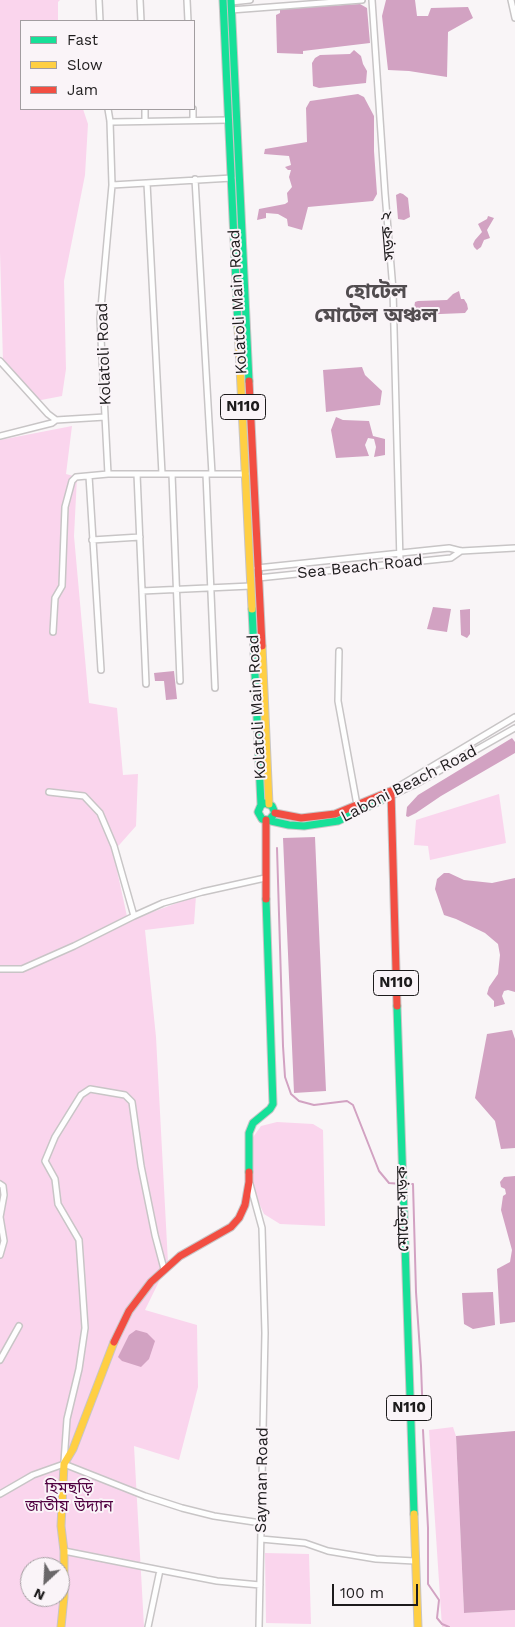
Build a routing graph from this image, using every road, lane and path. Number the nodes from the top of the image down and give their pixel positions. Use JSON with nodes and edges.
{"nodes":[{"id":1,"x":98,"y":0,"type":"edge"},
{"id":2,"x":140,"y":0,"type":"edge"},
{"id":3,"x":187,"y":0,"type":"edge"},
{"id":4,"x":250,"y":0,"type":"edge"},
{"id":5,"x":362,"y":0,"type":"edge"},
{"id":6,"x":372,"y":0,"type":"edge"},
{"id":7,"x":510,"y":0,"type":"edge"},
{"id":8,"x":228,"y":1,"type":"edge"},
{"id":9,"x":227,"y":10,"type":"junction"},
{"id":10,"x":515,"y":18,"type":"edge"},
{"id":11,"x":100,"y":20,"type":"edge"},
{"id":12,"x":141,"y":20,"type":"edge"},
{"id":13,"x":188,"y":20,"type":"edge"},
{"id":14,"x":108,"y":110,"type":"edge"},
{"id":15,"x":145,"y":110,"type":"edge"},
{"id":16,"x":193,"y":110,"type":"edge"},
{"id":17,"x":110,"y":120,"type":"junction"},
{"id":18,"x":193,"y":120,"type":"junction"},
{"id":19,"x":229,"y":120,"type":"junction"},
{"id":20,"x":145,"y":121,"type":"junction"},
{"id":21,"x":235,"y":152,"type":"junction"},
{"id":22,"x":232,"y":178,"type":"junction"},
{"id":23,"x":196,"y":179,"type":"junction"},
{"id":24,"x":148,"y":183,"type":"junction"},
{"id":25,"x":112,"y":185,"type":"junction"},
{"id":26,"x":0,"y":362,"type":"edge"},
{"id":27,"x":105,"y":417,"type":"junction"},
{"id":28,"x":56,"y":420,"type":"junction"},
{"id":29,"x":0,"y":436,"type":"edge"},
{"id":30,"x":108,"y":474,"type":"junction"},
{"id":31,"x":137,"y":474,"type":"junction"},
{"id":32,"x":162,"y":474,"type":"junction"},
{"id":33,"x":172,"y":474,"type":"junction"},
{"id":34,"x":209,"y":474,"type":"junction"},
{"id":35,"x":246,"y":474,"type":"junction"},
{"id":36,"x":89,"y":476,"type":"junction"},
{"id":37,"x":140,"y":537,"type":"junction"},
{"id":38,"x":92,"y":540,"type":"junction"},
{"id":39,"x":515,"y":548,"type":"edge"},
{"id":40,"x":460,"y":551,"type":"junction"},
{"id":41,"x":400,"y":553,"type":"junction"},
{"id":42,"x":330,"y":561,"type":"junction"},
{"id":43,"x":400,"y":562,"type":"junction"},
{"id":44,"x":258,"y":568,"type":"junction"},
{"id":45,"x":332,"y":570,"type":"junction"},
{"id":46,"x":258,"y":578,"type":"junction"},
{"id":47,"x":251,"y":586,"type":"junction"},
{"id":48,"x":212,"y":588,"type":"junction"},
{"id":49,"x":176,"y":589,"type":"junction"},
{"id":50,"x":142,"y":591,"type":"junction"},
{"id":51,"x":53,"y":632,"type":"dead end"},
{"id":52,"x":339,"y":651,"type":"dead end"},
{"id":53,"x":101,"y":670,"type":"dead end"},
{"id":54,"x":180,"y":681,"type":"dead end"},
{"id":55,"x":146,"y":684,"type":"dead end"},
{"id":56,"x":215,"y":688,"type":"dead end"},
{"id":57,"x":515,"y":717,"type":"edge"},
{"id":58,"x":261,"y":722,"type":"junction"},
{"id":59,"x":515,"y":728,"type":"edge"},
{"id":60,"x":48,"y":792,"type":"dead end"},
{"id":61,"x":391,"y":793,"type":"junction"},
{"id":62,"x":265,"y":804,"type":"junction"},
{"id":63,"x":357,"y":806,"type":"junction"},
{"id":64,"x":270,"y":818,"type":"junction"},
{"id":65,"x":265,"y":878,"type":"junction"},
{"id":66,"x":134,"y":916,"type":"junction"},
{"id":67,"x":0,"y":969,"type":"edge"},
{"id":68,"x":249,"y":1182,"type":"junction"},
{"id":69,"x":0,"y":1184,"type":"edge"},
{"id":70,"x":0,"y":1255,"type":"edge"},
{"id":71,"x":164,"y":1269,"type":"junction"},
{"id":72,"x":19,"y":1326,"type":"dead end"},
{"id":73,"x":0,"y":1360,"type":"edge"},
{"id":74,"x":64,"y":1464,"type":"junction"},
{"id":75,"x":0,"y":1494,"type":"edge"},
{"id":76,"x":262,"y":1523,"type":"junction"},
{"id":77,"x":261,"y":1539,"type":"junction"},
{"id":78,"x":64,"y":1551,"type":"junction"},
{"id":79,"x":415,"y":1562,"type":"junction"},
{"id":80,"x":160,"y":1570,"type":"junction"},
{"id":81,"x":260,"y":1585,"type":"junction"},
{"id":82,"x":61,"y":1627,"type":"edge"},
{"id":83,"x":148,"y":1627,"type":"edge"},
{"id":84,"x":258,"y":1627,"type":"edge"},
{"id":85,"x":418,"y":1627,"type":"edge"}],
"edges":[{"from":1,"to":11,"type":"street"},
{"from":2,"to":12,"type":"street"},
{"from":3,"to":13,"type":"street"},
{"from":4,"to":8,"type":"street"},
{"from":5,"to":9,"type":"street"},
{"from":6,"to":41,"type":"street","name":"সড়ক ২"},
{"from":7,"to":10,"type":"street"},
{"from":8,"to":9,"type":"main road","number":"N110"},
{"from":9,"to":19,"type":"main road","name":"Kolatoli Main Road","number":"N110"},
{"from":9,"to":21,"type":"main road","name":"Kolatoli Main Road","number":"N110"},
{"from":14,"to":17,"type":"street"},
{"from":15,"to":20,"type":"street"},
{"from":16,"to":18,"type":"street"},
{"from":17,"to":20,"type":"street"},
{"from":17,"to":25,"type":"street","name":"Kolatoli Road"},
{"from":18,"to":19,"type":"street"},
{"from":18,"to":20,"type":"street"},
{"from":19,"to":21,"type":"main road","name":"Kolatoli Main Road","number":"N110"},
{"from":21,"to":22,"type":"main road","name":"Kolatoli Main Road","number":"N110"},
{"from":21,"to":44,"type":"main road","name":"Kolatoli Main Road","number":"N110"},
{"from":22,"to":23,"type":"street"},
{"from":22,"to":35,"type":"main road","name":"Kolatoli Main Road","number":"N110"},
{"from":23,"to":24,"type":"street"},
{"from":23,"to":34,"type":"street"},
{"from":24,"to":25,"type":"street"},
{"from":24,"to":32,"type":"street"},
{"from":25,"to":27,"type":"street","name":"Kolatoli Road"},
{"from":26,"to":28,"type":"street"},
{"from":27,"to":28,"type":"street"},
{"from":27,"to":30,"type":"street","name":"Kolatoli Road"},
{"from":28,"to":29,"type":"street"},
{"from":30,"to":31,"type":"street"},
{"from":30,"to":36,"type":"street"},
{"from":31,"to":32,"type":"street"},
{"from":31,"to":37,"type":"street"},
{"from":32,"to":33,"type":"street"},
{"from":33,"to":34,"type":"street"},
{"from":33,"to":49,"type":"street"},
{"from":34,"to":35,"type":"street"},
{"from":34,"to":48,"type":"street"},
{"from":35,"to":47,"type":"main road","name":"Kolatoli Main Road","number":"N110"},
{"from":36,"to":38,"type":"street"},
{"from":36,"to":51,"type":"street"},
{"from":37,"to":38,"type":"street"},
{"from":37,"to":50,"type":"street"},
{"from":38,"to":53,"type":"street"},
{"from":39,"to":40,"type":"street","name":"Sea Beach Road"},
{"from":40,"to":41,"type":"street","name":"Sea Beach Road"},
{"from":40,"to":43,"type":"street","name":"Sea Beach Road"},
{"from":41,"to":42,"type":"street","name":"Sea Beach Road"},
{"from":41,"to":43,"type":"street","name":"সড়ক ২"},
{"from":42,"to":44,"type":"street","name":"Sea Beach Road"},
{"from":42,"to":45,"type":"street"},
{"from":43,"to":45,"type":"street","name":"Sea Beach Road"},
{"from":44,"to":46,"type":"main road","name":"Kolatoli Main Road","number":"N110"},
{"from":45,"to":46,"type":"street","name":"Sea Beach Road"},
{"from":46,"to":58,"type":"main road","name":"Kolatoli Main Road","number":"N110"},
{"from":47,"to":48,"type":"street"},
{"from":47,"to":58,"type":"main road","name":"Kolatoli Main Road","number":"N110"},
{"from":48,"to":49,"type":"street"},
{"from":48,"to":56,"type":"street"},
{"from":49,"to":50,"type":"street"},
{"from":49,"to":54,"type":"street"},
{"from":50,"to":55,"type":"street"},
{"from":52,"to":63,"type":"street"},
{"from":57,"to":61,"type":"street","name":"Laboni Beach Road"},
{"from":58,"to":62,"type":"main road","name":"Kolatoli Main Road","number":"N110"},
{"from":59,"to":61,"type":"street","name":"Laboni Beach Road"},
{"from":60,"to":66,"type":"street"},
{"from":61,"to":63,"type":"main road","name":"Laboni Beach Road"},
{"from":61,"to":64,"type":"main road","name":"Laboni Beach Road"},
{"from":61,"to":79,"type":"main road","name":"মোটেল সড়ক","number":"N110"},
{"from":62,"to":64,"type":"main road"},
{"from":62,"to":64,"type":"main road","name":"Kolatoli Main Road"},
{"from":63,"to":64,"type":"main road","name":"Laboni Beach Road"},
{"from":64,"to":65,"type":"main road"},
{"from":65,"to":66,"type":"street"},
{"from":65,"to":68,"type":"main road"},
{"from":66,"to":67,"type":"street"},
{"from":68,"to":71,"type":"main road"},
{"from":68,"to":76,"type":"street","name":"Sayman Road"},
{"from":69,"to":70,"type":"street"},
{"from":71,"to":74,"type":"main road"},
{"from":71,"to":74,"type":"street"},
{"from":72,"to":73,"type":"street"},
{"from":74,"to":75,"type":"street"},
{"from":74,"to":76,"type":"street"},
{"from":74,"to":78,"type":"main road"},
{"from":76,"to":77,"type":"street","name":"Sayman Road"},
{"from":77,"to":79,"type":"street"},
{"from":77,"to":81,"type":"street","name":"Sayman Road"},
{"from":78,"to":80,"type":"street"},
{"from":78,"to":82,"type":"main road"},
{"from":79,"to":85,"type":"main road","name":"মোটেল সড়ক","number":"N110"},
{"from":80,"to":81,"type":"street"},
{"from":80,"to":83,"type":"street"},
{"from":81,"to":84,"type":"street","name":"Sayman Road"}]}
